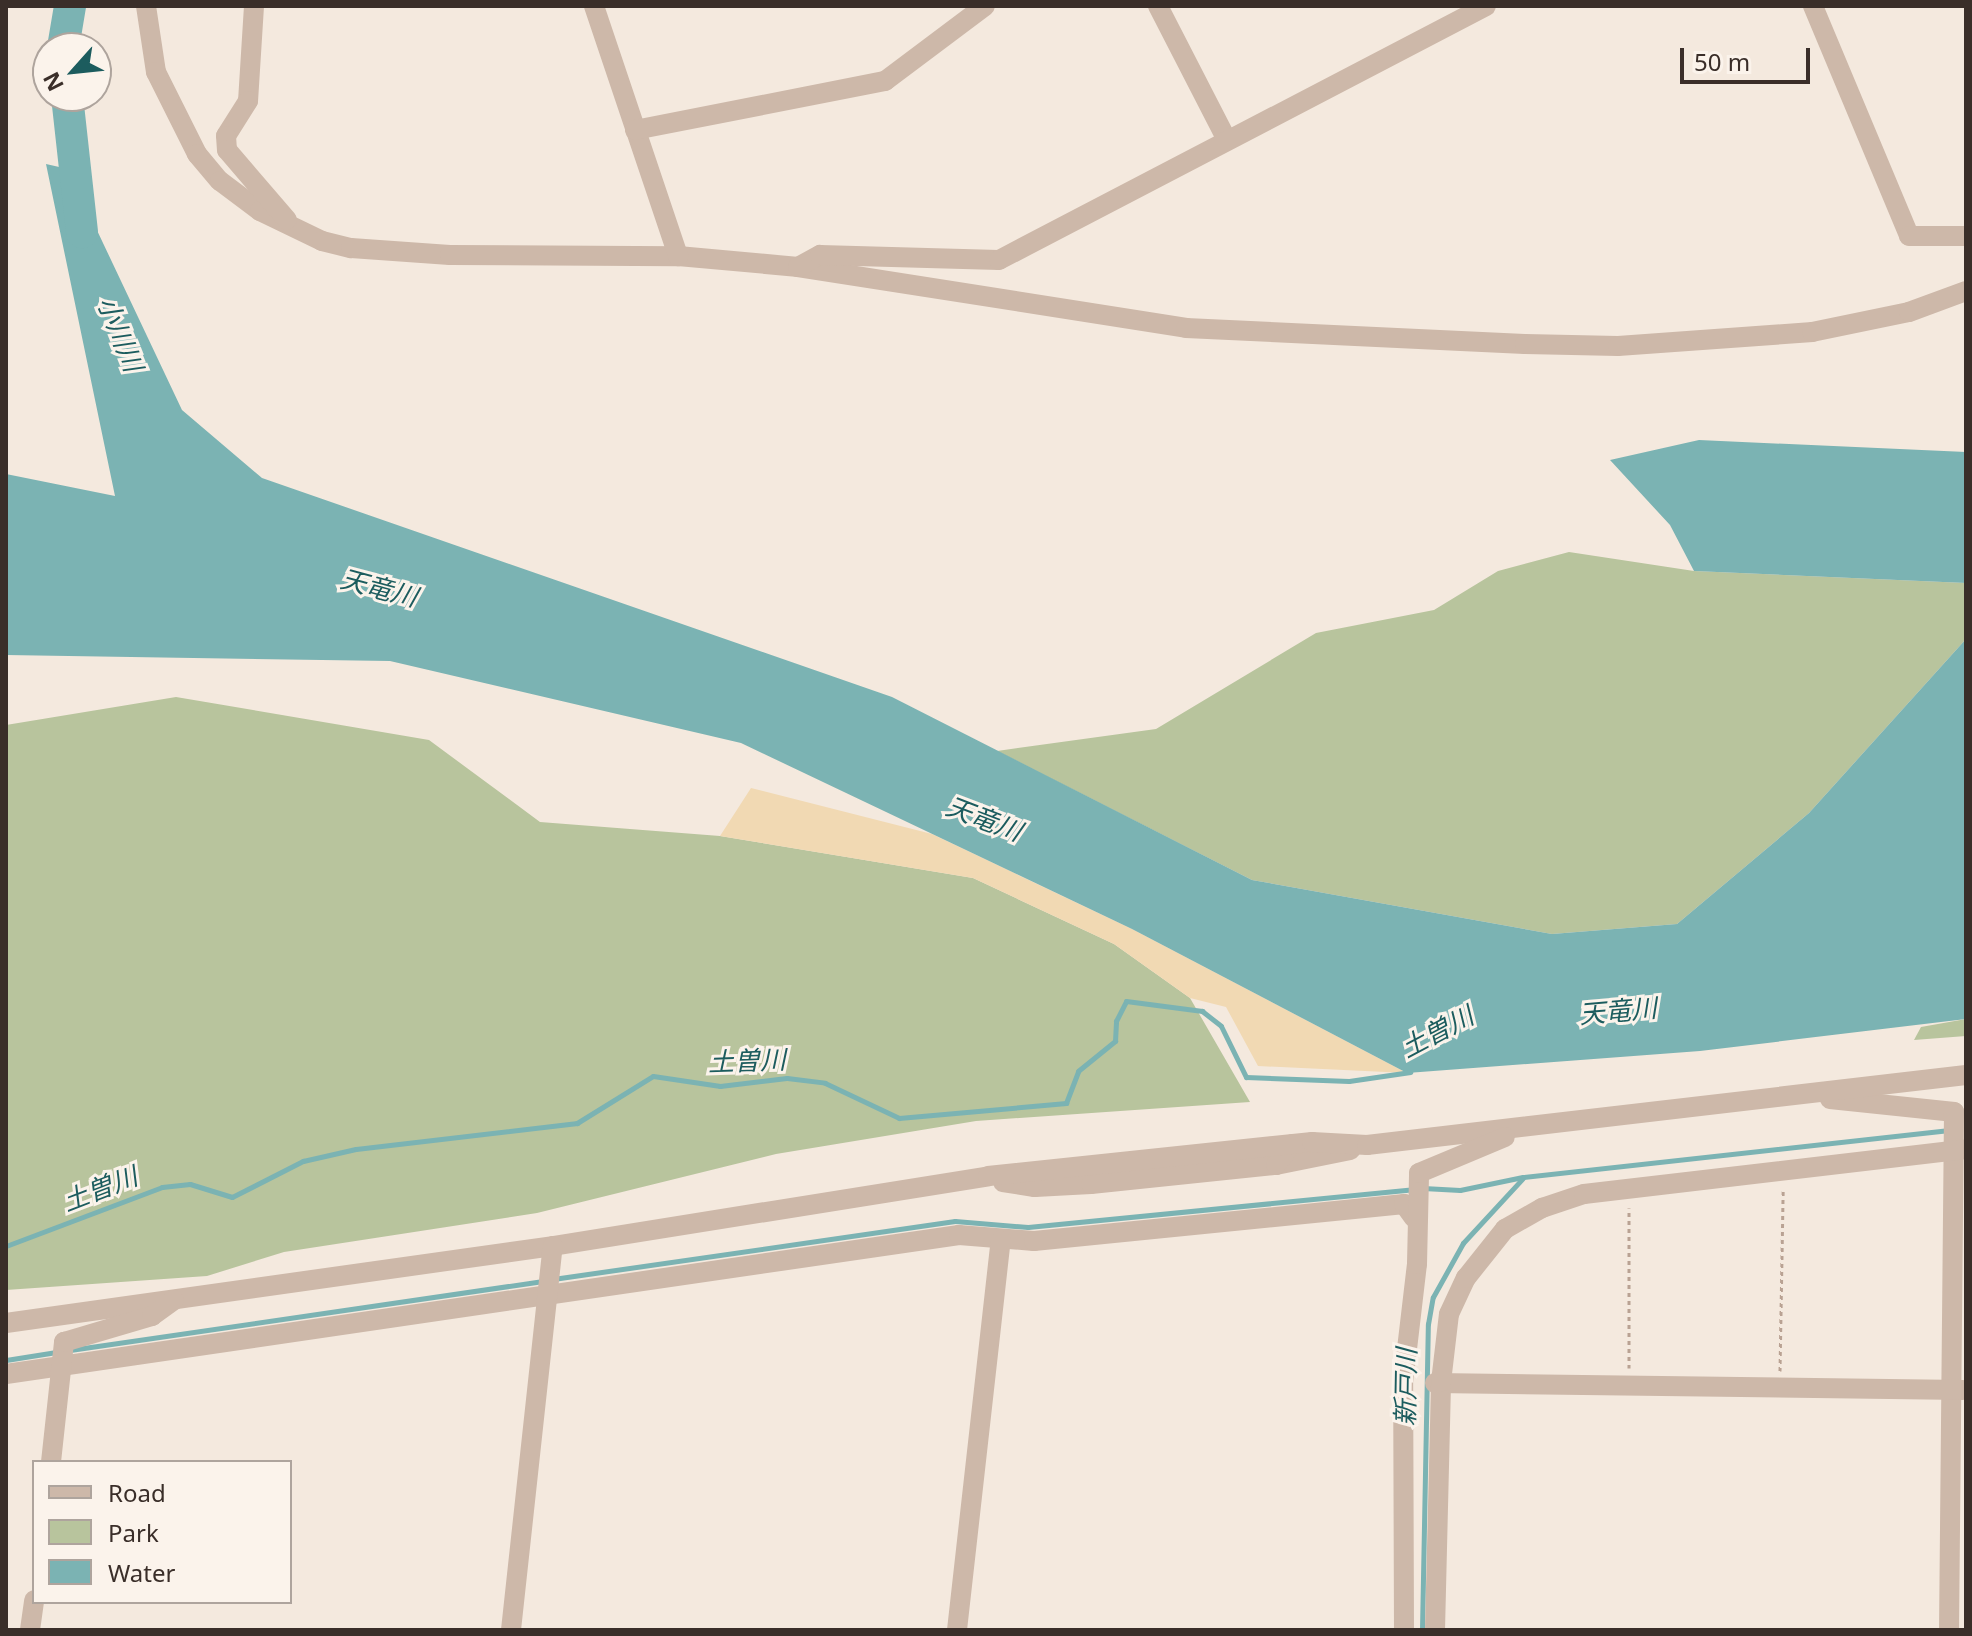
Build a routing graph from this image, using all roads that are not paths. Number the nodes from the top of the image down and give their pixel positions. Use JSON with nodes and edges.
{"nodes":[{"id":1,"x":146,"y":6,"type":"edge"},
{"id":2,"x":254,"y":6,"type":"edge"},
{"id":3,"x":594,"y":6,"type":"edge"},
{"id":4,"x":985,"y":6,"type":"edge"},
{"id":5,"x":1158,"y":6,"type":"edge"},
{"id":6,"x":1486,"y":6,"type":"edge"},
{"id":7,"x":1813,"y":6,"type":"edge"},
{"id":8,"x":635,"y":130,"type":"junction"},
{"id":9,"x":1227,"y":140,"type":"junction"},
{"id":10,"x":297,"y":230,"type":"junction"},
{"id":11,"x":1966,"y":236,"type":"edge"},
{"id":12,"x":678,"y":256,"type":"junction"},
{"id":13,"x":798,"y":267,"type":"junction"},
{"id":14,"x":1966,"y":291,"type":"edge"},
{"id":15,"x":1966,"y":1075,"type":"edge"},
{"id":16,"x":1817,"y":1093,"type":"junction"},
{"id":17,"x":1958,"y":1113,"type":"edge"},
{"id":18,"x":1512,"y":1129,"type":"junction"},
{"id":19,"x":1292,"y":1144,"type":"junction"},
{"id":20,"x":1367,"y":1145,"type":"junction"},
{"id":21,"x":1960,"y":1147,"type":"edge"},
{"id":22,"x":1276,"y":1165,"type":"junction"},
{"id":23,"x":979,"y":1177,"type":"junction"},
{"id":24,"x":1416,"y":1208,"type":"junction"},
{"id":25,"x":1001,"y":1240,"type":"junction"},
{"id":26,"x":553,"y":1246,"type":"junction"},
{"id":27,"x":551,"y":1284,"type":"junction"},
{"id":28,"x":178,"y":1298,"type":"junction"},
{"id":29,"x":6,"y":1323,"type":"edge"},
{"id":30,"x":63,"y":1356,"type":"junction"},
{"id":31,"x":6,"y":1374,"type":"edge"},
{"id":32,"x":1438,"y":1382,"type":"junction"},
{"id":33,"x":1959,"y":1390,"type":"edge"},
{"id":34,"x":51,"y":1460,"type":"edge"},
{"id":35,"x":33,"y":1604,"type":"edge"},
{"id":36,"x":30,"y":1630,"type":"edge"},
{"id":37,"x":511,"y":1630,"type":"edge"},
{"id":38,"x":957,"y":1630,"type":"edge"},
{"id":39,"x":1404,"y":1630,"type":"edge"},
{"id":40,"x":1435,"y":1630,"type":"edge"},
{"id":41,"x":1949,"y":1630,"type":"edge"}],
"edges":[{"from":1,"to":10,"type":"street"},
{"from":2,"to":10,"type":"street"},
{"from":3,"to":8,"type":"street"},
{"from":4,"to":8,"type":"street"},
{"from":5,"to":9,"type":"street"},
{"from":6,"to":9,"type":"street"},
{"from":7,"to":11,"type":"street"},
{"from":8,"to":12,"type":"street"},
{"from":9,"to":13,"type":"street"},
{"from":10,"to":12,"type":"street"},
{"from":12,"to":13,"type":"street"},
{"from":13,"to":14,"type":"street"},
{"from":15,"to":16,"type":"street"},
{"from":16,"to":17,"type":"street"},
{"from":16,"to":18,"type":"street"},
{"from":17,"to":21,"type":"street"},
{"from":18,"to":20,"type":"street"},
{"from":18,"to":24,"type":"street"},
{"from":19,"to":20,"type":"street"},
{"from":19,"to":22,"type":"street"},
{"from":19,"to":23,"type":"street"},
{"from":20,"to":22,"type":"street"},
{"from":21,"to":32,"type":"street"},
{"from":21,"to":33,"type":"street"},
{"from":22,"to":23,"type":"street"},
{"from":23,"to":26,"type":"street"},
{"from":24,"to":25,"type":"street"},
{"from":24,"to":39,"type":"street"},
{"from":25,"to":27,"type":"street"},
{"from":25,"to":38,"type":"street"},
{"from":26,"to":27,"type":"street"},
{"from":26,"to":28,"type":"street"},
{"from":27,"to":30,"type":"street"},
{"from":27,"to":37,"type":"street"},
{"from":28,"to":29,"type":"street"},
{"from":28,"to":30,"type":"street"},
{"from":30,"to":31,"type":"street"},
{"from":30,"to":34,"type":"street"},
{"from":32,"to":33,"type":"street"},
{"from":32,"to":40,"type":"street"},
{"from":33,"to":41,"type":"street"},
{"from":35,"to":36,"type":"street"}]}
